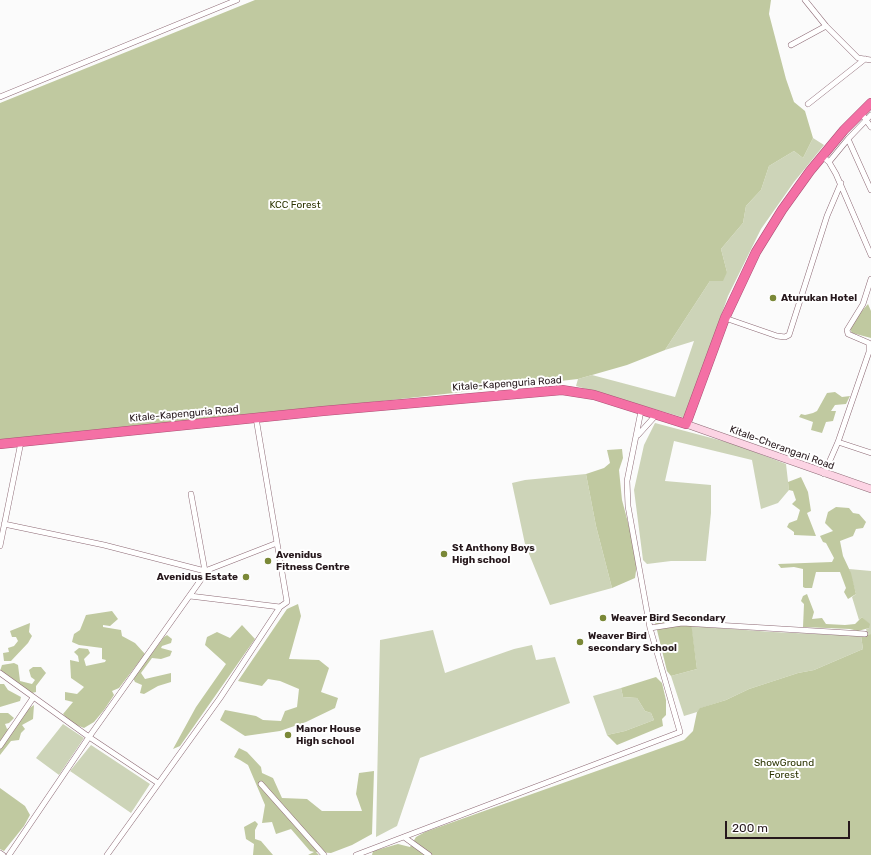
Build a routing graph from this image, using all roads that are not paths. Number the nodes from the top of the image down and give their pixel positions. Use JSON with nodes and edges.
{"nodes":[{"id":1,"x":237,"y":0,"type":"edge"},
{"id":2,"x":805,"y":0,"type":"edge"},
{"id":3,"x":826,"y":26,"type":"junction"},
{"id":4,"x":791,"y":45,"type":"dead end"},
{"id":5,"x":864,"y":59,"type":"junction"},
{"id":6,"x":871,"y":60,"type":"edge"},
{"id":7,"x":0,"y":97,"type":"edge"},
{"id":8,"x":871,"y":103,"type":"edge"},
{"id":9,"x":808,"y":104,"type":"dead end"},
{"id":10,"x":866,"y":116,"type":"edge"},
{"id":11,"x":871,"y":127,"type":"edge"},
{"id":12,"x":848,"y":139,"type":"junction"},
{"id":13,"x":826,"y":159,"type":"junction"},
{"id":14,"x":841,"y":183,"type":"junction"},
{"id":15,"x":871,"y":190,"type":"edge"},
{"id":16,"x":869,"y":243,"type":"edge"},
{"id":17,"x":871,"y":255,"type":"edge"},
{"id":18,"x":871,"y":279,"type":"edge"},
{"id":19,"x":725,"y":318,"type":"junction"},
{"id":20,"x":641,"y":410,"type":"junction"},
{"id":21,"x":656,"y":416,"type":"junction"},
{"id":22,"x":256,"y":418,"type":"junction"},
{"id":23,"x":686,"y":424,"type":"junction"},
{"id":24,"x":637,"y":437,"type":"junction"},
{"id":25,"x":21,"y":442,"type":"junction"},
{"id":26,"x":838,"y":442,"type":"junction"},
{"id":27,"x":0,"y":444,"type":"edge"},
{"id":28,"x":871,"y":453,"type":"edge"},
{"id":29,"x":824,"y":474,"type":"junction"},
{"id":30,"x":871,"y":489,"type":"edge"},
{"id":31,"x":190,"y":494,"type":"dead end"},
{"id":32,"x":4,"y":524,"type":"junction"},
{"id":33,"x":277,"y":543,"type":"junction"},
{"id":34,"x":0,"y":546,"type":"edge"},
{"id":35,"x":205,"y":571,"type":"junction"},
{"id":36,"x":190,"y":596,"type":"junction"},
{"id":37,"x":280,"y":607,"type":"junction"},
{"id":38,"x":650,"y":628,"type":"junction"},
{"id":39,"x":865,"y":634,"type":"dead end"},
{"id":40,"x":0,"y":673,"type":"edge"},
{"id":41,"x":33,"y":698,"type":"junction"},
{"id":42,"x":89,"y":737,"type":"junction"},
{"id":43,"x":0,"y":746,"type":"edge"},
{"id":44,"x":158,"y":783,"type":"junction"},
{"id":45,"x":261,"y":784,"type":"dead end"},
{"id":46,"x":404,"y":837,"type":"junction"},
{"id":47,"x":0,"y":853,"type":"edge"},
{"id":48,"x":3,"y":855,"type":"edge"},
{"id":49,"x":9,"y":855,"type":"edge"},
{"id":50,"x":107,"y":855,"type":"edge"},
{"id":51,"x":324,"y":855,"type":"edge"},
{"id":52,"x":356,"y":855,"type":"edge"},
{"id":53,"x":429,"y":855,"type":"edge"}],
"edges":[{"from":1,"to":7,"type":"street"},
{"from":2,"to":3,"type":"street"},
{"from":3,"to":4,"type":"street"},
{"from":3,"to":5,"type":"street"},
{"from":5,"to":6,"type":"street"},
{"from":5,"to":9,"type":"street"},
{"from":8,"to":10,"type":"highway"},
{"from":10,"to":11,"type":"street"},
{"from":10,"to":12,"type":"street"},
{"from":10,"to":13,"type":"highway"},
{"from":12,"to":13,"type":"street"},
{"from":12,"to":15,"type":"street"},
{"from":13,"to":14,"type":"street"},
{"from":13,"to":19,"type":"highway"},
{"from":14,"to":16,"type":"street"},
{"from":14,"to":19,"type":"street"},
{"from":16,"to":17,"type":"street"},
{"from":18,"to":26,"type":"street"},
{"from":19,"to":23,"type":"highway"},
{"from":20,"to":21,"type":"highway","name":"Kitale-Kapenguria Road"},
{"from":20,"to":22,"type":"highway","name":"Kitale-Kapenguria Road"},
{"from":20,"to":24,"type":"street"},
{"from":21,"to":23,"type":"highway","name":"Kitale-Kapenguria Road"},
{"from":21,"to":24,"type":"street"},
{"from":22,"to":25,"type":"highway","name":"Kitale-Kapenguria Road"},
{"from":22,"to":33,"type":"street"},
{"from":23,"to":29,"type":"main road","name":"Kitale-Cherangani Road"},
{"from":24,"to":38,"type":"street"},
{"from":25,"to":27,"type":"highway","name":"Kitale-Kapenguria Road"},
{"from":25,"to":32,"type":"street"},
{"from":26,"to":28,"type":"street"},
{"from":26,"to":29,"type":"street"},
{"from":29,"to":30,"type":"main road","name":"Kitale-Cherangani Road"},
{"from":31,"to":35,"type":"street"},
{"from":32,"to":34,"type":"street"},
{"from":32,"to":35,"type":"street"},
{"from":33,"to":35,"type":"street"},
{"from":33,"to":37,"type":"street"},
{"from":35,"to":36,"type":"street"},
{"from":36,"to":37,"type":"street"},
{"from":36,"to":42,"type":"street"},
{"from":37,"to":44,"type":"street"},
{"from":38,"to":39,"type":"street"},
{"from":38,"to":46,"type":"street"},
{"from":40,"to":41,"type":"street"},
{"from":41,"to":42,"type":"street"},
{"from":41,"to":43,"type":"street"},
{"from":42,"to":44,"type":"street"},
{"from":42,"to":49,"type":"street"},
{"from":44,"to":50,"type":"street"},
{"from":45,"to":51,"type":"street"},
{"from":46,"to":52,"type":"street"},
{"from":46,"to":53,"type":"street"},
{"from":47,"to":48,"type":"street"}]}
